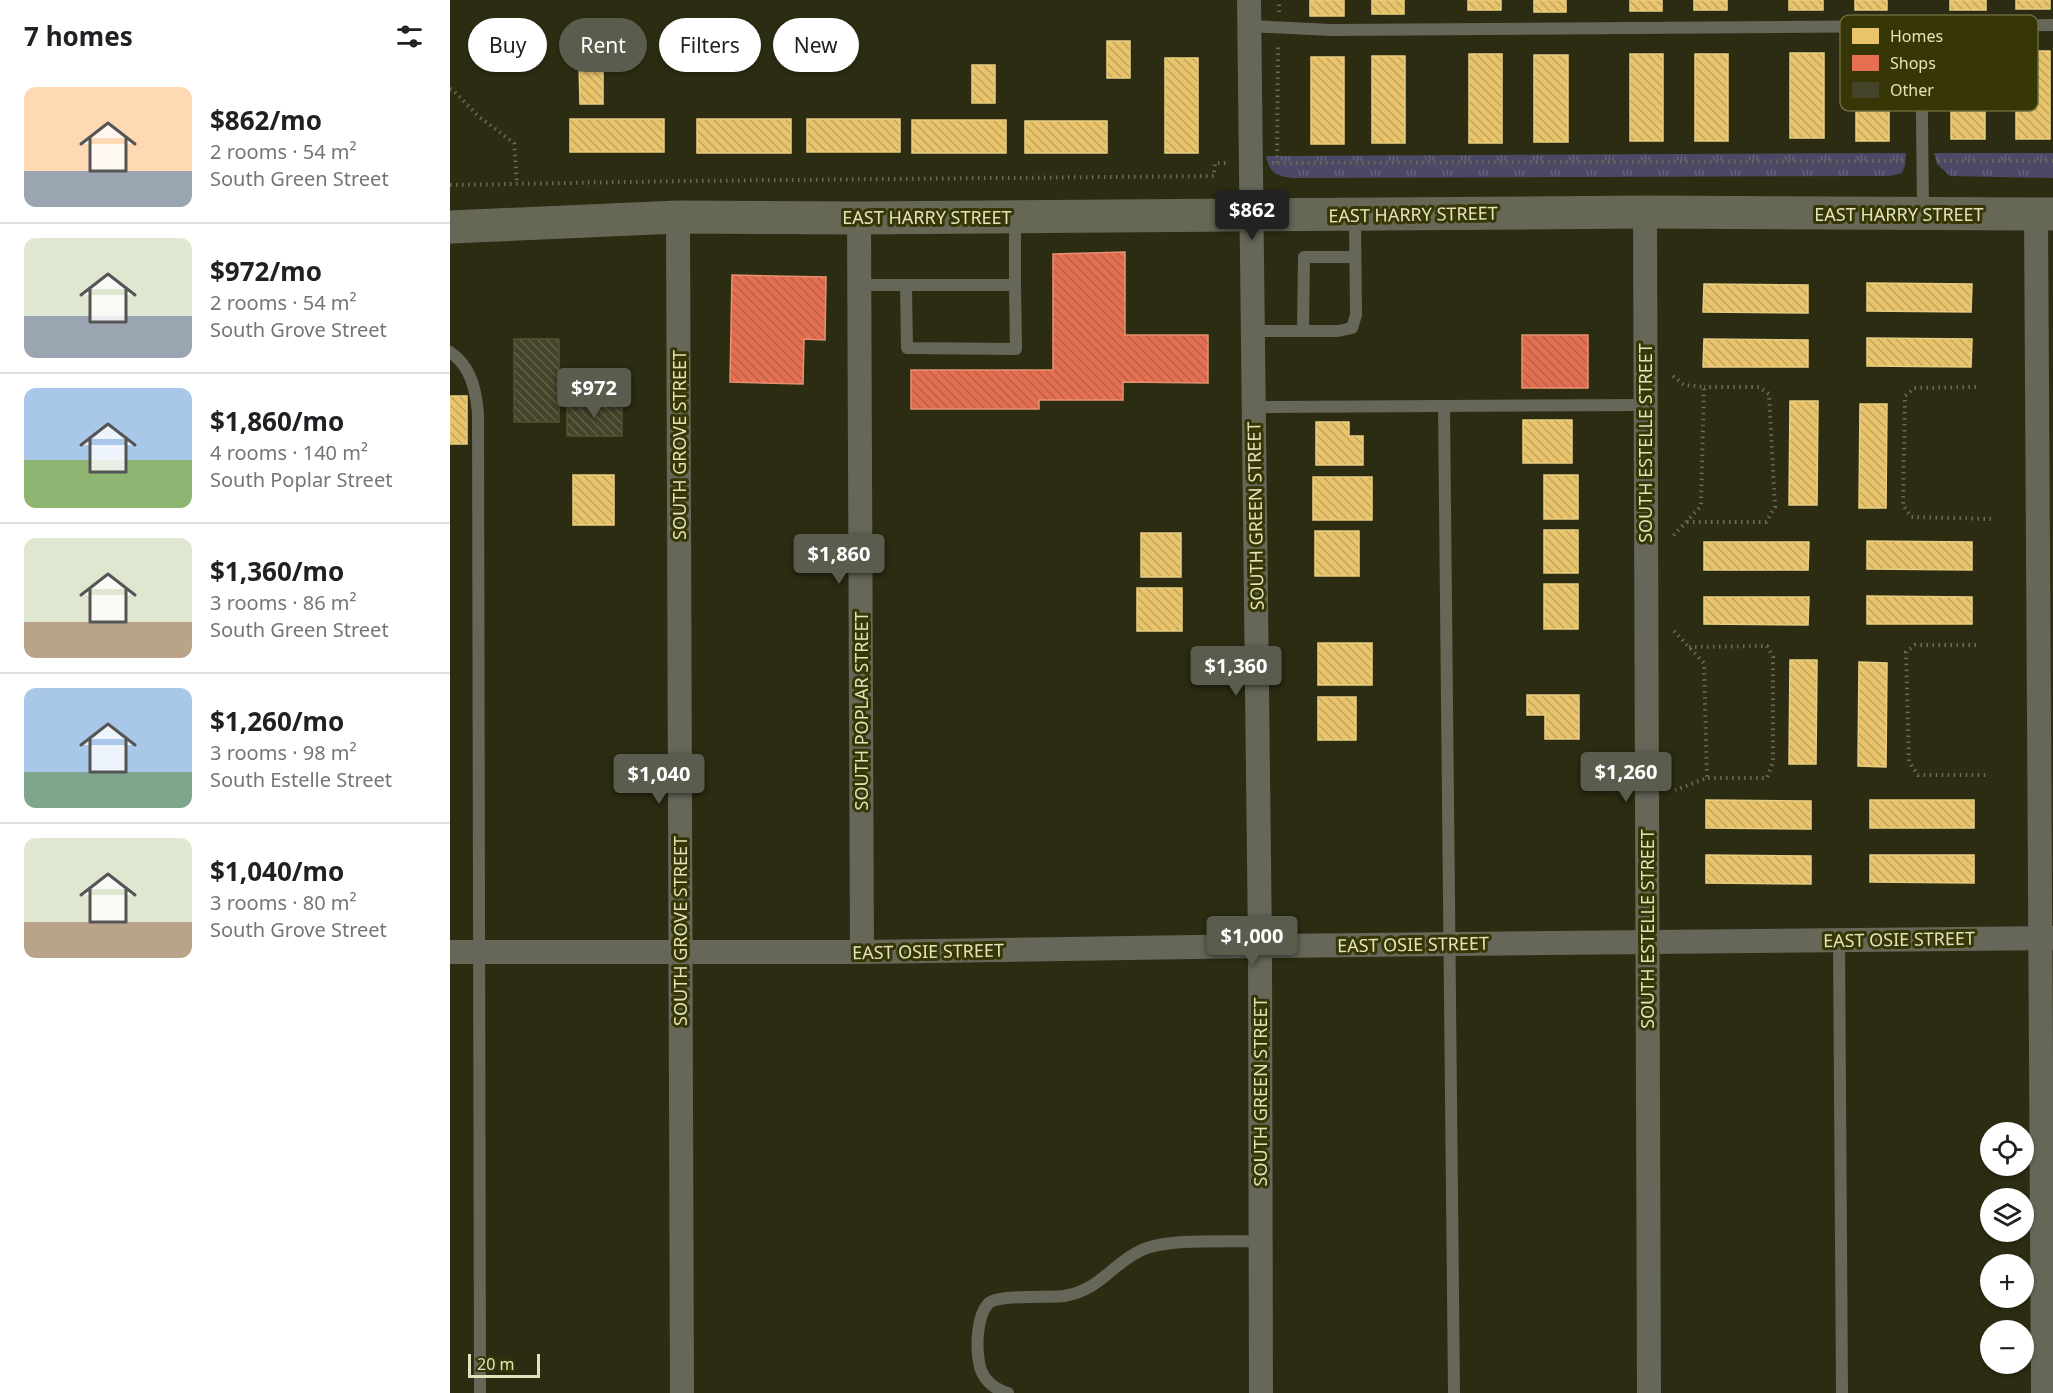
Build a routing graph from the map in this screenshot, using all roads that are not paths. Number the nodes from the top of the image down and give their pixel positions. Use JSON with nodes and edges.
{"nodes":[{"id":1,"x":1249,"y":0,"type":"edge"},
{"id":2,"x":2038,"y":25,"type":"edge"},
{"id":3,"x":2053,"y":25,"type":"edge"},
{"id":4,"x":1249,"y":26,"type":"junction"},
{"id":5,"x":1840,"y":27,"type":"edge"},
{"id":6,"x":1922,"y":111,"type":"edge"},
{"id":7,"x":1645,"y":212,"type":"junction"},
{"id":8,"x":1923,"y":214,"type":"junction"},
{"id":9,"x":2044,"y":214,"type":"edge"},
{"id":10,"x":1251,"y":215,"type":"junction"},
{"id":11,"x":1354,"y":215,"type":"junction"},
{"id":12,"x":678,"y":217,"type":"junction"},
{"id":13,"x":1015,"y":217,"type":"junction"},
{"id":14,"x":859,"y":218,"type":"junction"},
{"id":15,"x":450,"y":227,"type":"edge"},
{"id":16,"x":1354,"y":257,"type":"junction"},
{"id":17,"x":859,"y":285,"type":"junction"},
{"id":18,"x":906,"y":285,"type":"junction"},
{"id":19,"x":1016,"y":285,"type":"junction"},
{"id":20,"x":1252,"y":331,"type":"junction"},
{"id":21,"x":1303,"y":331,"type":"junction"},
{"id":22,"x":450,"y":352,"type":"edge"},
{"id":23,"x":1645,"y":405,"type":"junction"},
{"id":24,"x":1444,"y":406,"type":"junction"},
{"id":25,"x":1253,"y":407,"type":"junction"},
{"id":26,"x":2047,"y":938,"type":"edge"},
{"id":27,"x":1839,"y":940,"type":"junction"},
{"id":28,"x":1647,"y":942,"type":"junction"},
{"id":29,"x":1449,"y":944,"type":"junction"},
{"id":30,"x":1260,"y":946,"type":"junction"},
{"id":31,"x":680,"y":951,"type":"junction"},
{"id":32,"x":450,"y":952,"type":"edge"},
{"id":33,"x":478,"y":952,"type":"junction"},
{"id":34,"x":862,"y":952,"type":"junction"},
{"id":35,"x":1260,"y":1241,"type":"junction"},
{"id":36,"x":480,"y":1393,"type":"edge"},
{"id":37,"x":681,"y":1393,"type":"edge"},
{"id":38,"x":1008,"y":1393,"type":"edge"},
{"id":39,"x":1261,"y":1393,"type":"edge"},
{"id":40,"x":1454,"y":1393,"type":"edge"},
{"id":41,"x":1649,"y":1393,"type":"edge"},
{"id":42,"x":1842,"y":1393,"type":"edge"},
{"id":43,"x":2043,"y":1393,"type":"edge"}],
"edges":[{"from":1,"to":4,"type":"street","name":"SOUTH GREEN STREET"},
{"from":2,"to":3,"type":"lane"},
{"from":4,"to":5,"type":"lane"},
{"from":4,"to":10,"type":"street","name":"SOUTH GREEN STREET"},
{"from":6,"to":8,"type":"lane"},
{"from":7,"to":8,"type":"main road","name":"EAST HARRY STREET"},
{"from":7,"to":11,"type":"main road","name":"EAST HARRY STREET"},
{"from":7,"to":23,"type":"street","name":"SOUTH ESTELLE STREET"},
{"from":8,"to":9,"type":"main road","name":"EAST HARRY STREET"},
{"from":9,"to":26,"type":"street"},
{"from":10,"to":11,"type":"main road","name":"EAST HARRY STREET"},
{"from":10,"to":13,"type":"main road","name":"EAST HARRY STREET"},
{"from":10,"to":20,"type":"street","name":"SOUTH GREEN STREET"},
{"from":11,"to":16,"type":"lane"},
{"from":12,"to":14,"type":"main road","name":"EAST HARRY STREET"},
{"from":12,"to":15,"type":"main road","name":"EAST HARRY STREET"},
{"from":12,"to":31,"type":"street","name":"SOUTH GROVE STREET"},
{"from":13,"to":14,"type":"main road","name":"EAST HARRY STREET"},
{"from":13,"to":19,"type":"lane"},
{"from":14,"to":17,"type":"street","name":"SOUTH POPLAR STREET"},
{"from":16,"to":21,"type":"lane"},
{"from":16,"to":21,"type":"lane"},
{"from":17,"to":18,"type":"lane"},
{"from":17,"to":34,"type":"street","name":"SOUTH POPLAR STREET"},
{"from":18,"to":19,"type":"lane"},
{"from":18,"to":19,"type":"lane"},
{"from":20,"to":21,"type":"lane"},
{"from":20,"to":25,"type":"street","name":"SOUTH GREEN STREET"},
{"from":22,"to":33,"type":"lane"},
{"from":23,"to":24,"type":"lane"},
{"from":23,"to":28,"type":"street","name":"SOUTH ESTELLE STREET"},
{"from":24,"to":25,"type":"lane"},
{"from":24,"to":29,"type":"lane"},
{"from":25,"to":30,"type":"street","name":"SOUTH GREEN STREET"},
{"from":26,"to":27,"type":"street","name":"EAST OSIE STREET"},
{"from":26,"to":43,"type":"street"},
{"from":27,"to":28,"type":"street","name":"EAST OSIE STREET"},
{"from":27,"to":42,"type":"lane"},
{"from":28,"to":29,"type":"street","name":"EAST OSIE STREET"},
{"from":28,"to":41,"type":"street","name":"SOUTH ESTELLE STREET"},
{"from":29,"to":30,"type":"street","name":"EAST OSIE STREET"},
{"from":29,"to":40,"type":"lane"},
{"from":30,"to":34,"type":"street","name":"EAST OSIE STREET"},
{"from":30,"to":35,"type":"street","name":"SOUTH GREEN STREET"},
{"from":31,"to":33,"type":"street","name":"EAST OSIE STREET"},
{"from":31,"to":34,"type":"street","name":"EAST OSIE STREET"},
{"from":31,"to":37,"type":"street","name":"SOUTH GROVE STREET"},
{"from":32,"to":33,"type":"street","name":"EAST OSIE STREET"},
{"from":33,"to":36,"type":"lane"},
{"from":35,"to":38,"type":"lane"},
{"from":35,"to":39,"type":"street","name":"SOUTH GREEN STREET"}]}
